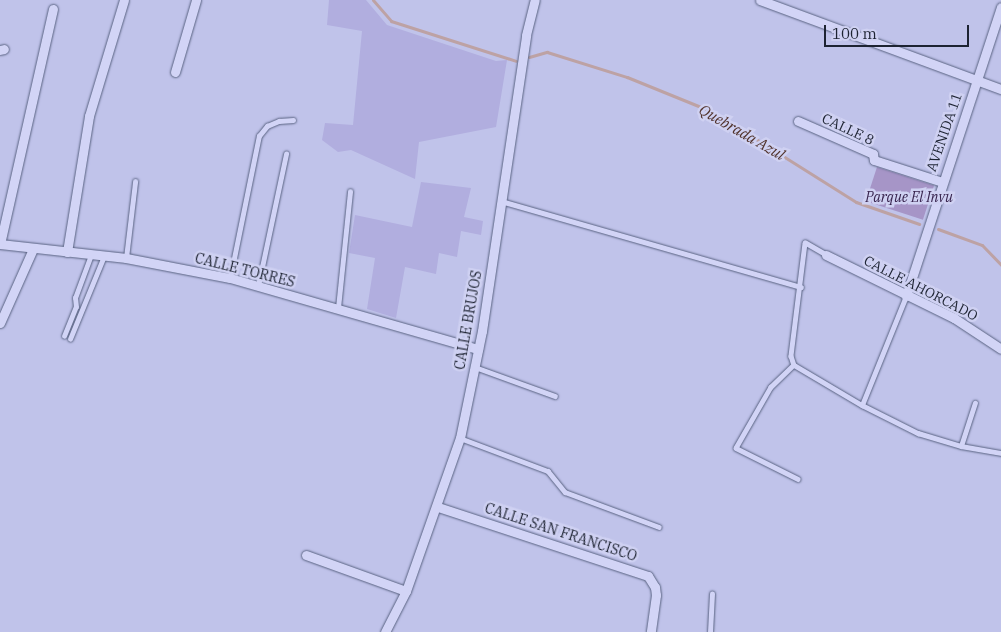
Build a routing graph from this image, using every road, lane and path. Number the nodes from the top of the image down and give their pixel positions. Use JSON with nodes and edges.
{"nodes":[{"id":1,"x":124,"y":0,"type":"edge"},
{"id":2,"x":196,"y":0,"type":"edge"},
{"id":3,"x":535,"y":0,"type":"edge"},
{"id":4,"x":760,"y":0,"type":"edge"},
{"id":5,"x":778,"y":3,"type":"edge"},
{"id":6,"x":1001,"y":7,"type":"edge"},
{"id":7,"x":53,"y":9,"type":"dead end"},
{"id":8,"x":175,"y":72,"type":"dead end"},
{"id":9,"x":977,"y":81,"type":"junction"},
{"id":10,"x":1001,"y":89,"type":"edge"},
{"id":11,"x":293,"y":120,"type":"dead end"},
{"id":12,"x":798,"y":121,"type":"dead end"},
{"id":13,"x":286,"y":154,"type":"dead end"},
{"id":14,"x":135,"y":182,"type":"dead end"},
{"id":15,"x":942,"y":182,"type":"junction"},
{"id":16,"x":350,"y":192,"type":"dead end"},
{"id":17,"x":501,"y":201,"type":"junction"},
{"id":18,"x":0,"y":244,"type":"edge"},
{"id":19,"x":33,"y":249,"type":"junction"},
{"id":20,"x":67,"y":252,"type":"junction"},
{"id":21,"x":91,"y":254,"type":"junction"},
{"id":22,"x":104,"y":256,"type":"junction"},
{"id":23,"x":826,"y":256,"type":"joint"},
{"id":24,"x":126,"y":258,"type":"junction"},
{"id":25,"x":230,"y":278,"type":"junction"},
{"id":26,"x":258,"y":286,"type":"junction"},
{"id":27,"x":801,"y":287,"type":"junction"},
{"id":28,"x":906,"y":296,"type":"junction"},
{"id":29,"x":338,"y":308,"type":"junction"},
{"id":30,"x":0,"y":322,"type":"edge"},
{"id":31,"x":64,"y":336,"type":"dead end"},
{"id":32,"x":70,"y":339,"type":"dead end"},
{"id":33,"x":1001,"y":348,"type":"edge"},
{"id":34,"x":478,"y":349,"type":"junction"},
{"id":35,"x":794,"y":365,"type":"junction"},
{"id":36,"x":474,"y":367,"type":"junction"},
{"id":37,"x":555,"y":396,"type":"dead end"},
{"id":38,"x":975,"y":403,"type":"dead end"},
{"id":39,"x":862,"y":405,"type":"junction"},
{"id":40,"x":460,"y":438,"type":"junction"},
{"id":41,"x":961,"y":446,"type":"junction"},
{"id":42,"x":1001,"y":453,"type":"edge"},
{"id":43,"x":798,"y":479,"type":"dead end"},
{"id":44,"x":438,"y":507,"type":"junction"},
{"id":45,"x":659,"y":527,"type":"dead end"},
{"id":46,"x":306,"y":555,"type":"dead end"},
{"id":47,"x":406,"y":591,"type":"junction"},
{"id":48,"x":712,"y":594,"type":"dead end"},
{"id":49,"x":385,"y":632,"type":"edge"},
{"id":50,"x":651,"y":632,"type":"edge"},
{"id":51,"x":710,"y":632,"type":"edge"}],
"edges":[{"from":1,"to":20,"type":"street"},
{"from":2,"to":8,"type":"street"},
{"from":3,"to":17,"type":"street","name":"CALLE BRUJOS"},
{"from":4,"to":5,"type":"street"},
{"from":5,"to":9,"type":"street"},
{"from":6,"to":9,"type":"street","name":"AVENIDA 11"},
{"from":7,"to":18,"type":"street"},
{"from":9,"to":10,"type":"street"},
{"from":9,"to":15,"type":"street","name":"AVENIDA 11"},
{"from":11,"to":25,"type":"lane"},
{"from":12,"to":15,"type":"street","name":"CALLE 8"},
{"from":13,"to":26,"type":"lane"},
{"from":14,"to":24,"type":"lane"},
{"from":15,"to":28,"type":"street","name":"AVENIDA 11"},
{"from":16,"to":29,"type":"lane"},
{"from":17,"to":27,"type":"lane"},
{"from":17,"to":34,"type":"street","name":"CALLE BRUJOS"},
{"from":18,"to":19,"type":"street","name":"CALLE TORRES"},
{"from":19,"to":20,"type":"street","name":"CALLE TORRES"},
{"from":19,"to":30,"type":"street"},
{"from":20,"to":21,"type":"street","name":"CALLE TORRES"},
{"from":21,"to":22,"type":"street","name":"CALLE TORRES"},
{"from":21,"to":31,"type":"lane"},
{"from":22,"to":24,"type":"street","name":"CALLE TORRES"},
{"from":22,"to":32,"type":"lane"},
{"from":23,"to":27,"type":"lane"},
{"from":23,"to":28,"type":"street","name":"CALLE AHORCADO"},
{"from":24,"to":25,"type":"street","name":"CALLE TORRES"},
{"from":25,"to":26,"type":"street","name":"CALLE TORRES"},
{"from":26,"to":29,"type":"street","name":"CALLE TORRES"},
{"from":27,"to":35,"type":"lane"},
{"from":28,"to":33,"type":"street","name":"CALLE AHORCADO"},
{"from":28,"to":39,"type":"lane"},
{"from":29,"to":34,"type":"street","name":"CALLE TORRES"},
{"from":34,"to":36,"type":"street","name":"CALLE BRUJOS"},
{"from":35,"to":39,"type":"lane"},
{"from":35,"to":43,"type":"lane"},
{"from":36,"to":37,"type":"lane"},
{"from":36,"to":40,"type":"street","name":"CALLE BRUJOS"},
{"from":38,"to":41,"type":"lane"},
{"from":39,"to":41,"type":"lane"},
{"from":40,"to":44,"type":"street","name":"CALLE BRUJOS"},
{"from":40,"to":45,"type":"lane"},
{"from":41,"to":42,"type":"lane"},
{"from":44,"to":47,"type":"street","name":"CALLE BRUJOS"},
{"from":44,"to":50,"type":"street","name":"CALLE SAN FRANCISCO"},
{"from":46,"to":47,"type":"street"},
{"from":47,"to":49,"type":"street","name":"CALLE BRUJOS"},
{"from":48,"to":51,"type":"lane"}]}
